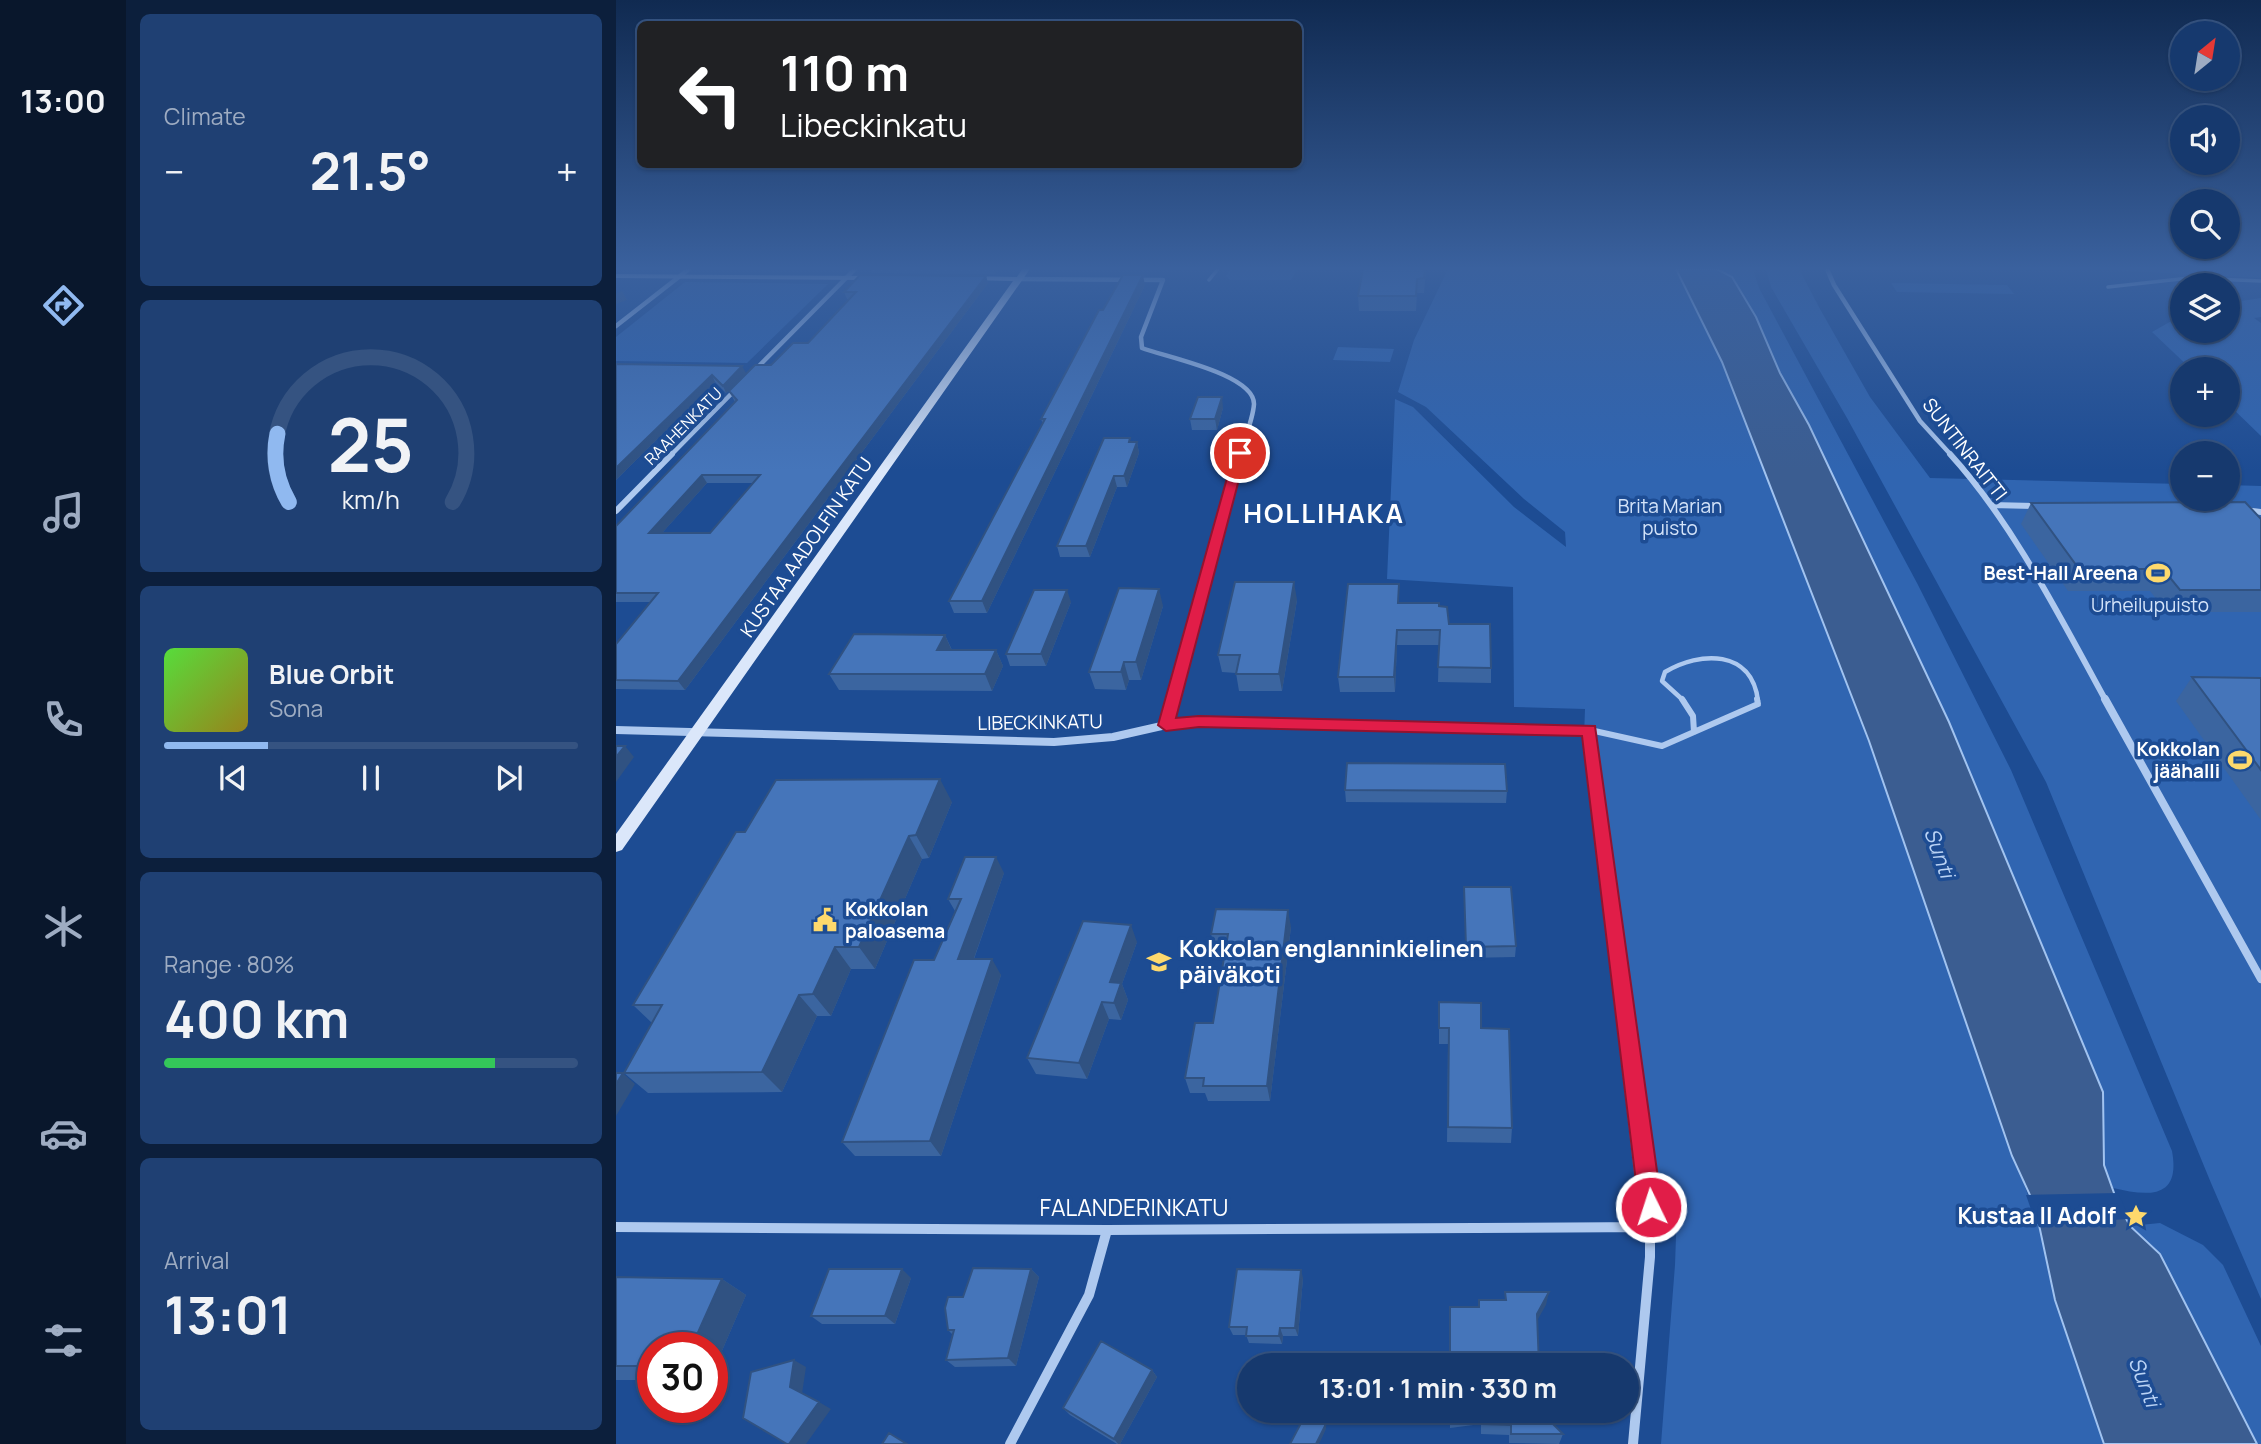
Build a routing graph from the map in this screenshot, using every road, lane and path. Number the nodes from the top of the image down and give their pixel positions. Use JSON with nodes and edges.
{"nodes":[{"id":1,"x":788,"y":336,"type":"edge"},
{"id":2,"x":977,"y":336,"type":"edge"},
{"id":3,"x":1141,"y":336,"type":"edge"},
{"id":4,"x":1866,"y":336,"type":"edge"},
{"id":5,"x":750,"y":375,"type":"edge"},
{"id":6,"x":740,"y":385,"type":"edge"},
{"id":7,"x":1992,"y":505,"type":"junction"},
{"id":8,"x":2046,"y":506,"type":"edge"},
{"id":9,"x":2240,"y":510,"type":"edge"},
{"id":10,"x":616,"y":511,"type":"edge"},
{"id":11,"x":2261,"y":512,"type":"edge"},
{"id":12,"x":1166,"y":725,"type":"junction"},
{"id":13,"x":616,"y":730,"type":"edge"},
{"id":14,"x":1590,"y":730,"type":"junction"},
{"id":15,"x":696,"y":731,"type":"junction"},
{"id":16,"x":1693,"y":732,"type":"junction"},
{"id":17,"x":616,"y":846,"type":"edge"},
{"id":18,"x":2261,"y":979,"type":"edge"},
{"id":19,"x":616,"y":1227,"type":"edge"},
{"id":20,"x":1651,"y":1227,"type":"junction"},
{"id":21,"x":1107,"y":1230,"type":"junction"},
{"id":22,"x":1010,"y":1444,"type":"edge"},
{"id":23,"x":1633,"y":1444,"type":"edge"}],
"edges":[{"from":1,"to":5,"type":"street"},
{"from":2,"to":15,"type":"main road","name":"KUSTAA AADOLFIN KATU"},
{"from":3,"to":12,"type":"street"},
{"from":4,"to":7,"type":"street","name":"SUNTINRAITTI"},
{"from":6,"to":10,"type":"street","name":"RAAHENKATU"},
{"from":7,"to":8,"type":"street"},
{"from":7,"to":18,"type":"street","name":"SUNTINRAITTI"},
{"from":9,"to":11,"type":"street"},
{"from":12,"to":14,"type":"street","name":"LIBECKINKATU"},
{"from":12,"to":15,"type":"street","name":"LIBECKINKATU"},
{"from":13,"to":15,"type":"street","name":"LIBECKINKATU"},
{"from":14,"to":16,"type":"lane"},
{"from":14,"to":20,"type":"street"},
{"from":15,"to":17,"type":"main road","name":"KUSTAA AADOLFIN KATU"},
{"from":16,"to":16,"type":"lane"},
{"from":19,"to":21,"type":"street","name":"FALANDERINKATU"},
{"from":20,"to":21,"type":"street","name":"FALANDERINKATU"},
{"from":20,"to":23,"type":"street"},
{"from":21,"to":22,"type":"street"}]}
